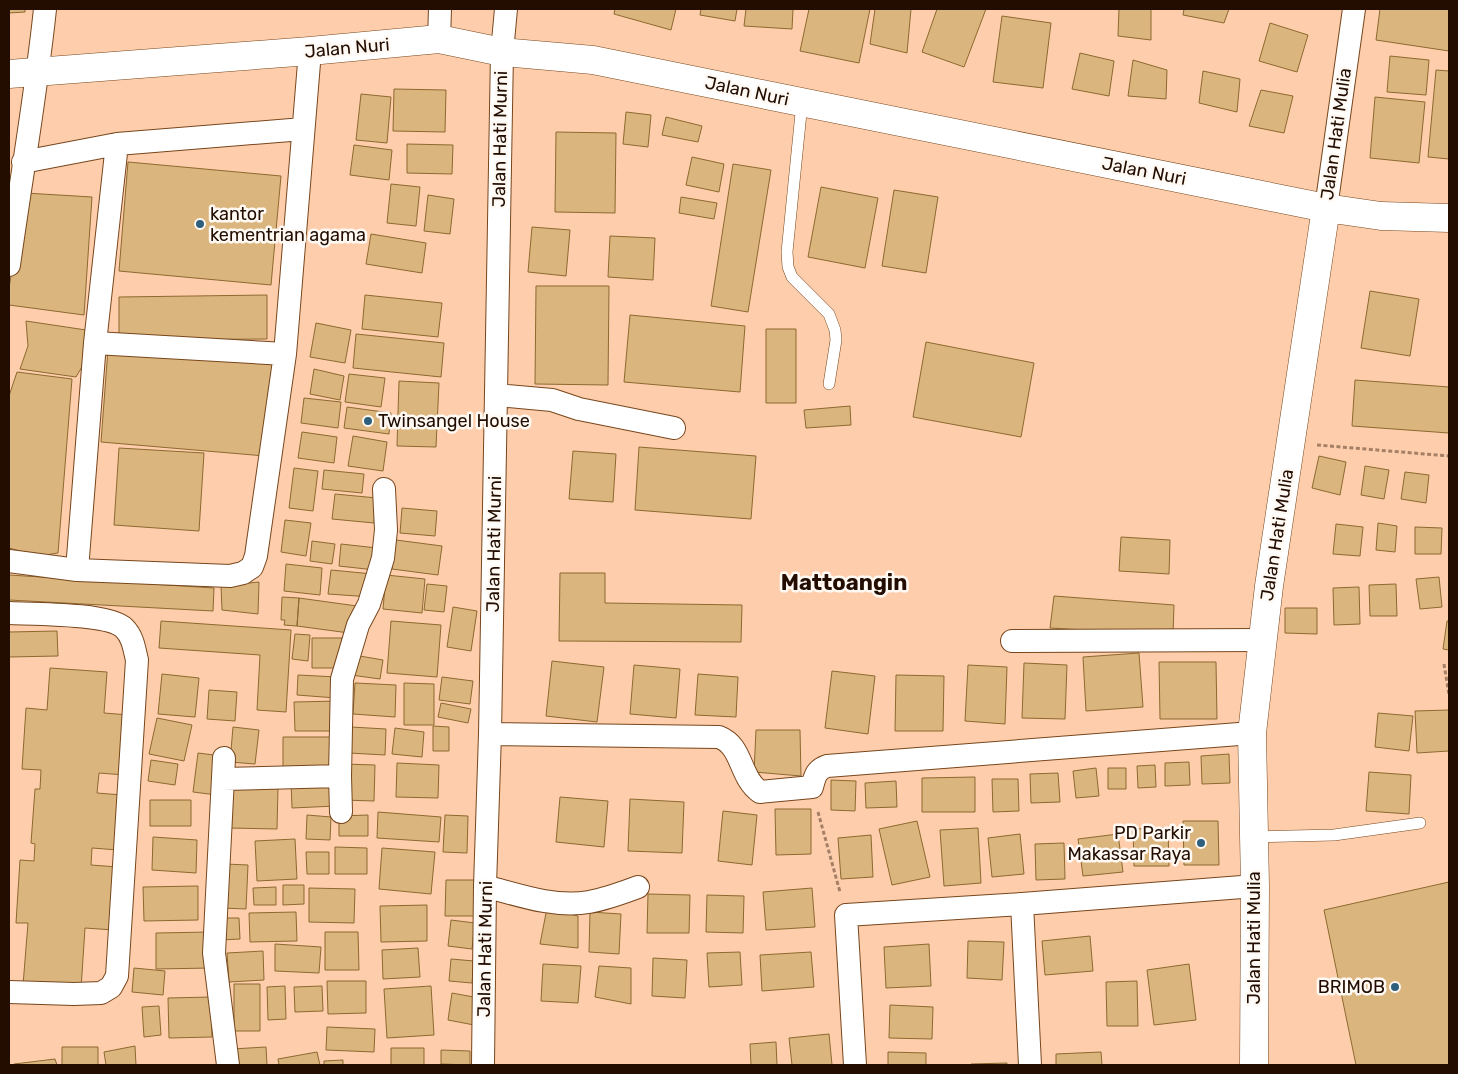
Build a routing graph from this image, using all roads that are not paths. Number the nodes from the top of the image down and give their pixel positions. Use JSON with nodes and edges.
{"nodes":[{"id":1,"x":45,"y":9,"type":"edge"},
{"id":2,"x":440,"y":9,"type":"edge"},
{"id":3,"x":1354,"y":9,"type":"edge"},
{"id":4,"x":505,"y":16,"type":"edge"},
{"id":5,"x":439,"y":39,"type":"junction"},
{"id":6,"x":310,"y":51,"type":"junction"},
{"id":7,"x":502,"y":52,"type":"junction"},
{"id":8,"x":38,"y":72,"type":"junction"},
{"id":9,"x":9,"y":74,"type":"edge"},
{"id":10,"x":802,"y":103,"type":"junction"},
{"id":11,"x":303,"y":129,"type":"junction"},
{"id":12,"x":117,"y":144,"type":"junction"},
{"id":13,"x":23,"y":162,"type":"junction"},
{"id":14,"x":1326,"y":208,"type":"junction"},
{"id":15,"x":1449,"y":218,"type":"edge"},
{"id":16,"x":9,"y":265,"type":"edge"},
{"id":17,"x":95,"y":343,"type":"junction"},
{"id":18,"x":285,"y":354,"type":"junction"},
{"id":19,"x":829,"y":384,"type":"dead end"},
{"id":20,"x":496,"y":394,"type":"junction"},
{"id":21,"x":674,"y":428,"type":"dead end"},
{"id":22,"x":384,"y":489,"type":"dead end"},
{"id":23,"x":9,"y":561,"type":"edge"},
{"id":24,"x":77,"y":570,"type":"junction"},
{"id":25,"x":9,"y":613,"type":"edge"},
{"id":26,"x":1262,"y":640,"type":"junction"},
{"id":27,"x":1012,"y":641,"type":"dead end"},
{"id":28,"x":1252,"y":733,"type":"junction"},
{"id":29,"x":490,"y":734,"type":"junction"},
{"id":30,"x":340,"y":776,"type":"junction"},
{"id":31,"x":341,"y":812,"type":"dead end"},
{"id":32,"x":1420,"y":823,"type":"dead end"},
{"id":33,"x":1254,"y":837,"type":"junction"},
{"id":34,"x":485,"y":886,"type":"junction"},
{"id":35,"x":1255,"y":886,"type":"junction"},
{"id":36,"x":638,"y":887,"type":"dead end"},
{"id":37,"x":1022,"y":904,"type":"junction"},
{"id":38,"x":9,"y":992,"type":"edge"},
{"id":39,"x":228,"y":1065,"type":"edge"},
{"id":40,"x":483,"y":1065,"type":"edge"},
{"id":41,"x":855,"y":1065,"type":"edge"},
{"id":42,"x":1030,"y":1065,"type":"edge"},
{"id":43,"x":1254,"y":1065,"type":"edge"}],
"edges":[{"from":1,"to":8,"type":"street"},
{"from":2,"to":5,"type":"street"},
{"from":3,"to":14,"type":"street","name":"Jalan Hati Mulia"},
{"from":4,"to":7,"type":"street","name":"Jalan Hati Murni"},
{"from":5,"to":6,"type":"street","name":"Jalan Nuri"},
{"from":5,"to":7,"type":"street","name":"Jalan Nuri"},
{"from":6,"to":8,"type":"street","name":"Jalan Nuri"},
{"from":6,"to":11,"type":"street"},
{"from":7,"to":10,"type":"street","name":"Jalan Nuri"},
{"from":7,"to":20,"type":"street","name":"Jalan Hati Murni"},
{"from":8,"to":9,"type":"street","name":"Jalan Nuri"},
{"from":8,"to":13,"type":"street"},
{"from":10,"to":14,"type":"street","name":"Jalan Nuri"},
{"from":10,"to":19,"type":"lane"},
{"from":11,"to":12,"type":"street"},
{"from":11,"to":18,"type":"street"},
{"from":12,"to":13,"type":"street"},
{"from":12,"to":17,"type":"street"},
{"from":13,"to":16,"type":"street"},
{"from":14,"to":15,"type":"street","name":"Jalan Nuri"},
{"from":14,"to":26,"type":"street","name":"Jalan Hati Mulia"},
{"from":17,"to":18,"type":"street"},
{"from":17,"to":24,"type":"street"},
{"from":18,"to":24,"type":"street"},
{"from":20,"to":21,"type":"street"},
{"from":20,"to":29,"type":"street","name":"Jalan Hati Murni"},
{"from":22,"to":30,"type":"street"},
{"from":23,"to":24,"type":"street"},
{"from":25,"to":38,"type":"street"},
{"from":26,"to":27,"type":"street"},
{"from":26,"to":28,"type":"street","name":"Jalan Hati Mulia"},
{"from":28,"to":29,"type":"street"},
{"from":28,"to":33,"type":"street","name":"Jalan Hati Mulia"},
{"from":29,"to":34,"type":"street","name":"Jalan Hati Murni"},
{"from":30,"to":31,"type":"street"},
{"from":30,"to":39,"type":"street"},
{"from":32,"to":33,"type":"lane"},
{"from":33,"to":35,"type":"street","name":"Jalan Hati Mulia"},
{"from":34,"to":36,"type":"street"},
{"from":34,"to":40,"type":"street","name":"Jalan Hati Murni"},
{"from":35,"to":37,"type":"street"},
{"from":35,"to":43,"type":"street","name":"Jalan Hati Mulia"},
{"from":37,"to":41,"type":"street"},
{"from":37,"to":42,"type":"street"}]}
